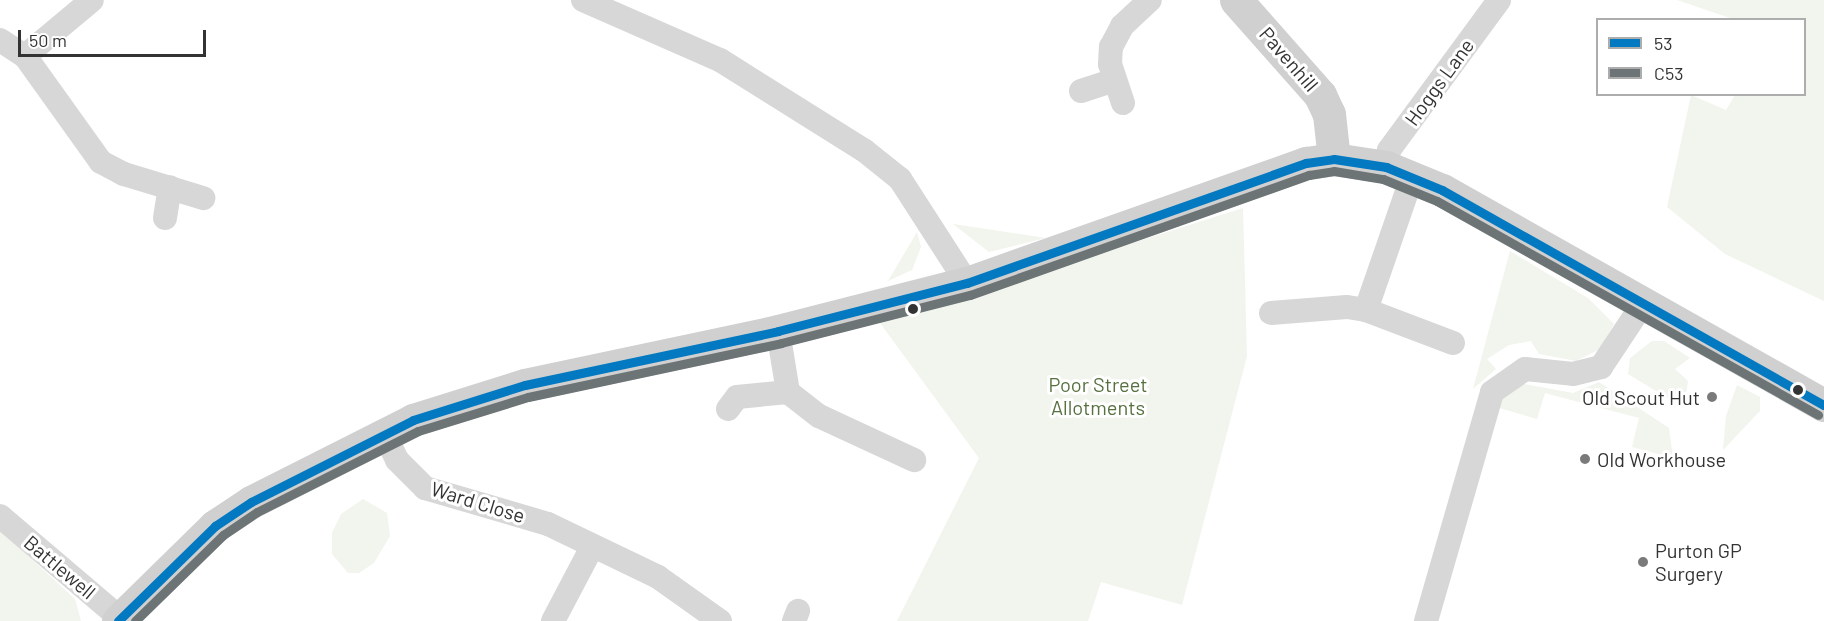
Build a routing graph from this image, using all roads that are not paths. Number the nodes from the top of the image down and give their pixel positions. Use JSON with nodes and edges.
{"nodes":[{"id":1,"x":92,"y":0,"type":"edge"},
{"id":2,"x":583,"y":0,"type":"edge"},
{"id":3,"x":1150,"y":0,"type":"edge"},
{"id":4,"x":1236,"y":0,"type":"edge"},
{"id":5,"x":1499,"y":0,"type":"edge"},
{"id":6,"x":0,"y":40,"type":"edge"},
{"id":7,"x":25,"y":56,"type":"junction"},
{"id":8,"x":1114,"y":80,"type":"junction"},
{"id":9,"x":1081,"y":91,"type":"dead end"},
{"id":10,"x":1123,"y":103,"type":"dead end"},
{"id":11,"x":1334,"y":159,"type":"junction"},
{"id":12,"x":1399,"y":172,"type":"junction"},
{"id":13,"x":170,"y":187,"type":"junction"},
{"id":14,"x":203,"y":198,"type":"dead end"},
{"id":15,"x":165,"y":218,"type":"dead end"},
{"id":16,"x":967,"y":283,"type":"junction"},
{"id":17,"x":1642,"y":305,"type":"junction"},
{"id":18,"x":1366,"y":310,"type":"junction"},
{"id":19,"x":1271,"y":313,"type":"dead end"},
{"id":20,"x":778,"y":331,"type":"junction"},
{"id":21,"x":1453,"y":343,"type":"dead end"},
{"id":22,"x":788,"y":392,"type":"junction"},
{"id":23,"x":1824,"y":405,"type":"edge"},
{"id":24,"x":728,"y":409,"type":"dead end"},
{"id":25,"x":384,"y":433,"type":"junction"},
{"id":26,"x":914,"y":460,"type":"dead end"},
{"id":27,"x":0,"y":516,"type":"edge"},
{"id":28,"x":592,"y":547,"type":"junction"},
{"id":29,"x":119,"y":620,"type":"edge"},
{"id":30,"x":553,"y":621,"type":"edge"},
{"id":31,"x":720,"y":621,"type":"edge"},
{"id":32,"x":1426,"y":621,"type":"edge"}],
"edges":[{"from":1,"to":7,"type":"street"},
{"from":2,"to":16,"type":"street"},
{"from":3,"to":8,"type":"street"},
{"from":4,"to":11,"type":"street","name":"Pavenhill"},
{"from":5,"to":12,"type":"street","name":"Hoggs Lane"},
{"from":6,"to":7,"type":"street"},
{"from":7,"to":13,"type":"street"},
{"from":8,"to":9,"type":"street"},
{"from":8,"to":10,"type":"street"},
{"from":11,"to":12,"type":"street"},
{"from":11,"to":16,"type":"street"},
{"from":12,"to":17,"type":"street"},
{"from":12,"to":18,"type":"street","name":"Hoggs Lane"},
{"from":13,"to":14,"type":"street"},
{"from":13,"to":15,"type":"street"},
{"from":16,"to":20,"type":"street"},
{"from":17,"to":23,"type":"street"},
{"from":17,"to":32,"type":"street"},
{"from":18,"to":19,"type":"street"},
{"from":18,"to":21,"type":"street"},
{"from":20,"to":22,"type":"street"},
{"from":20,"to":25,"type":"street"},
{"from":22,"to":24,"type":"street"},
{"from":22,"to":26,"type":"street"},
{"from":25,"to":28,"type":"street","name":"Ward Close"},
{"from":25,"to":29,"type":"street"},
{"from":27,"to":29,"type":"street","name":"Battlewell"},
{"from":28,"to":30,"type":"street"},
{"from":28,"to":31,"type":"street","name":"Ward Close"}]}
